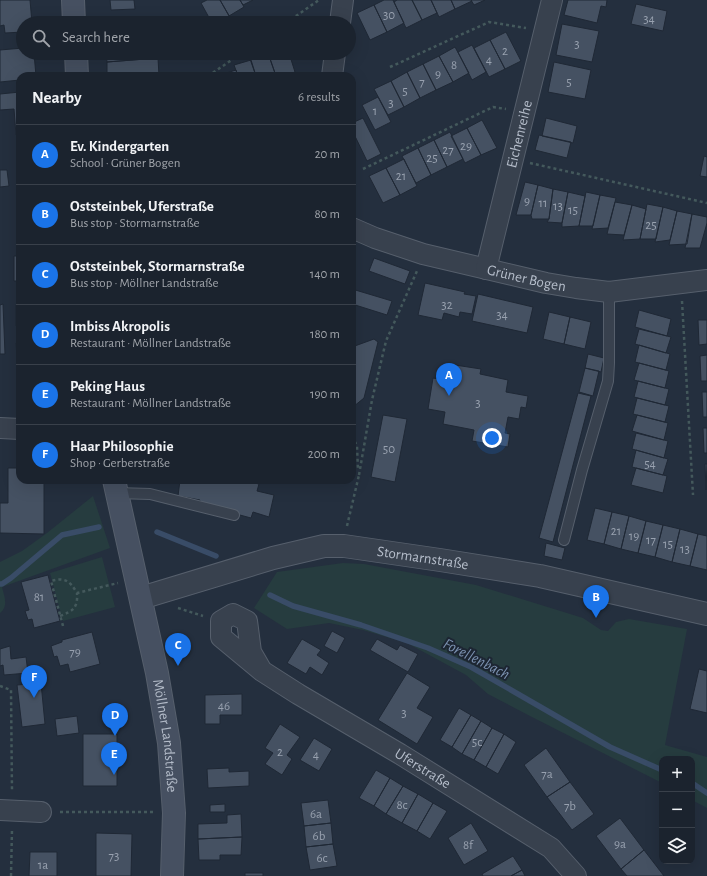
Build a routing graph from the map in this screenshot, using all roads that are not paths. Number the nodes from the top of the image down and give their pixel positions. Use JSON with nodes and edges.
{"nodes":[{"id":1,"x":73,"y":0,"type":"edge"},
{"id":2,"x":343,"y":0,"type":"edge"},
{"id":3,"x":552,"y":0,"type":"edge"},
{"id":4,"x":74,"y":16,"type":"edge"},
{"id":5,"x":341,"y":16,"type":"edge"},
{"id":6,"x":77,"y":60,"type":"edge"},
{"id":7,"x":334,"y":60,"type":"edge"},
{"id":8,"x":78,"y":72,"type":"edge"},
{"id":9,"x":333,"y":72,"type":"edge"},
{"id":10,"x":356,"y":230,"type":"edge"},
{"id":11,"x":486,"y":269,"type":"junction"},
{"id":12,"x":707,"y":280,"type":"edge"},
{"id":13,"x":609,"y":292,"type":"junction"},
{"id":14,"x":0,"y":428,"type":"edge"},
{"id":15,"x":16,"y":429,"type":"edge"},
{"id":16,"x":115,"y":487,"type":"edge"},
{"id":17,"x":234,"y":515,"type":"dead end"},
{"id":18,"x":564,"y":540,"type":"dead end"},
{"id":19,"x":138,"y":588,"type":"junction"},
{"id":20,"x":707,"y":614,"type":"edge"},
{"id":21,"x":221,"y":621,"type":"road end"},
{"id":22,"x":6,"y":810,"type":"edge"},
{"id":23,"x":41,"y":812,"type":"road end"},
{"id":24,"x":172,"y":876,"type":"edge"},
{"id":25,"x":576,"y":876,"type":"edge"}],
"edges":[{"from":1,"to":4,"type":"main road"},
{"from":2,"to":5,"type":"street"},
{"from":3,"to":11,"type":"street","name":"Eichenreihe"},
{"from":6,"to":8,"type":"main road"},
{"from":7,"to":9,"type":"street"},
{"from":10,"to":11,"type":"street","name":"Grüner Bogen"},
{"from":11,"to":13,"type":"street","name":"Grüner Bogen"},
{"from":12,"to":13,"type":"street","name":"Grüner Bogen"},
{"from":13,"to":18,"type":"lane"},
{"from":14,"to":15,"type":"street"},
{"from":16,"to":17,"type":"lane"},
{"from":16,"to":19,"type":"main road","name":"Möllner Landstraße"},
{"from":19,"to":20,"type":"street","name":"Stormarnstraße"},
{"from":19,"to":24,"type":"main road","name":"Möllner Landstraße"},
{"from":21,"to":25,"type":"street","name":"Uferstraße"},
{"from":22,"to":23,"type":"street"}]}
